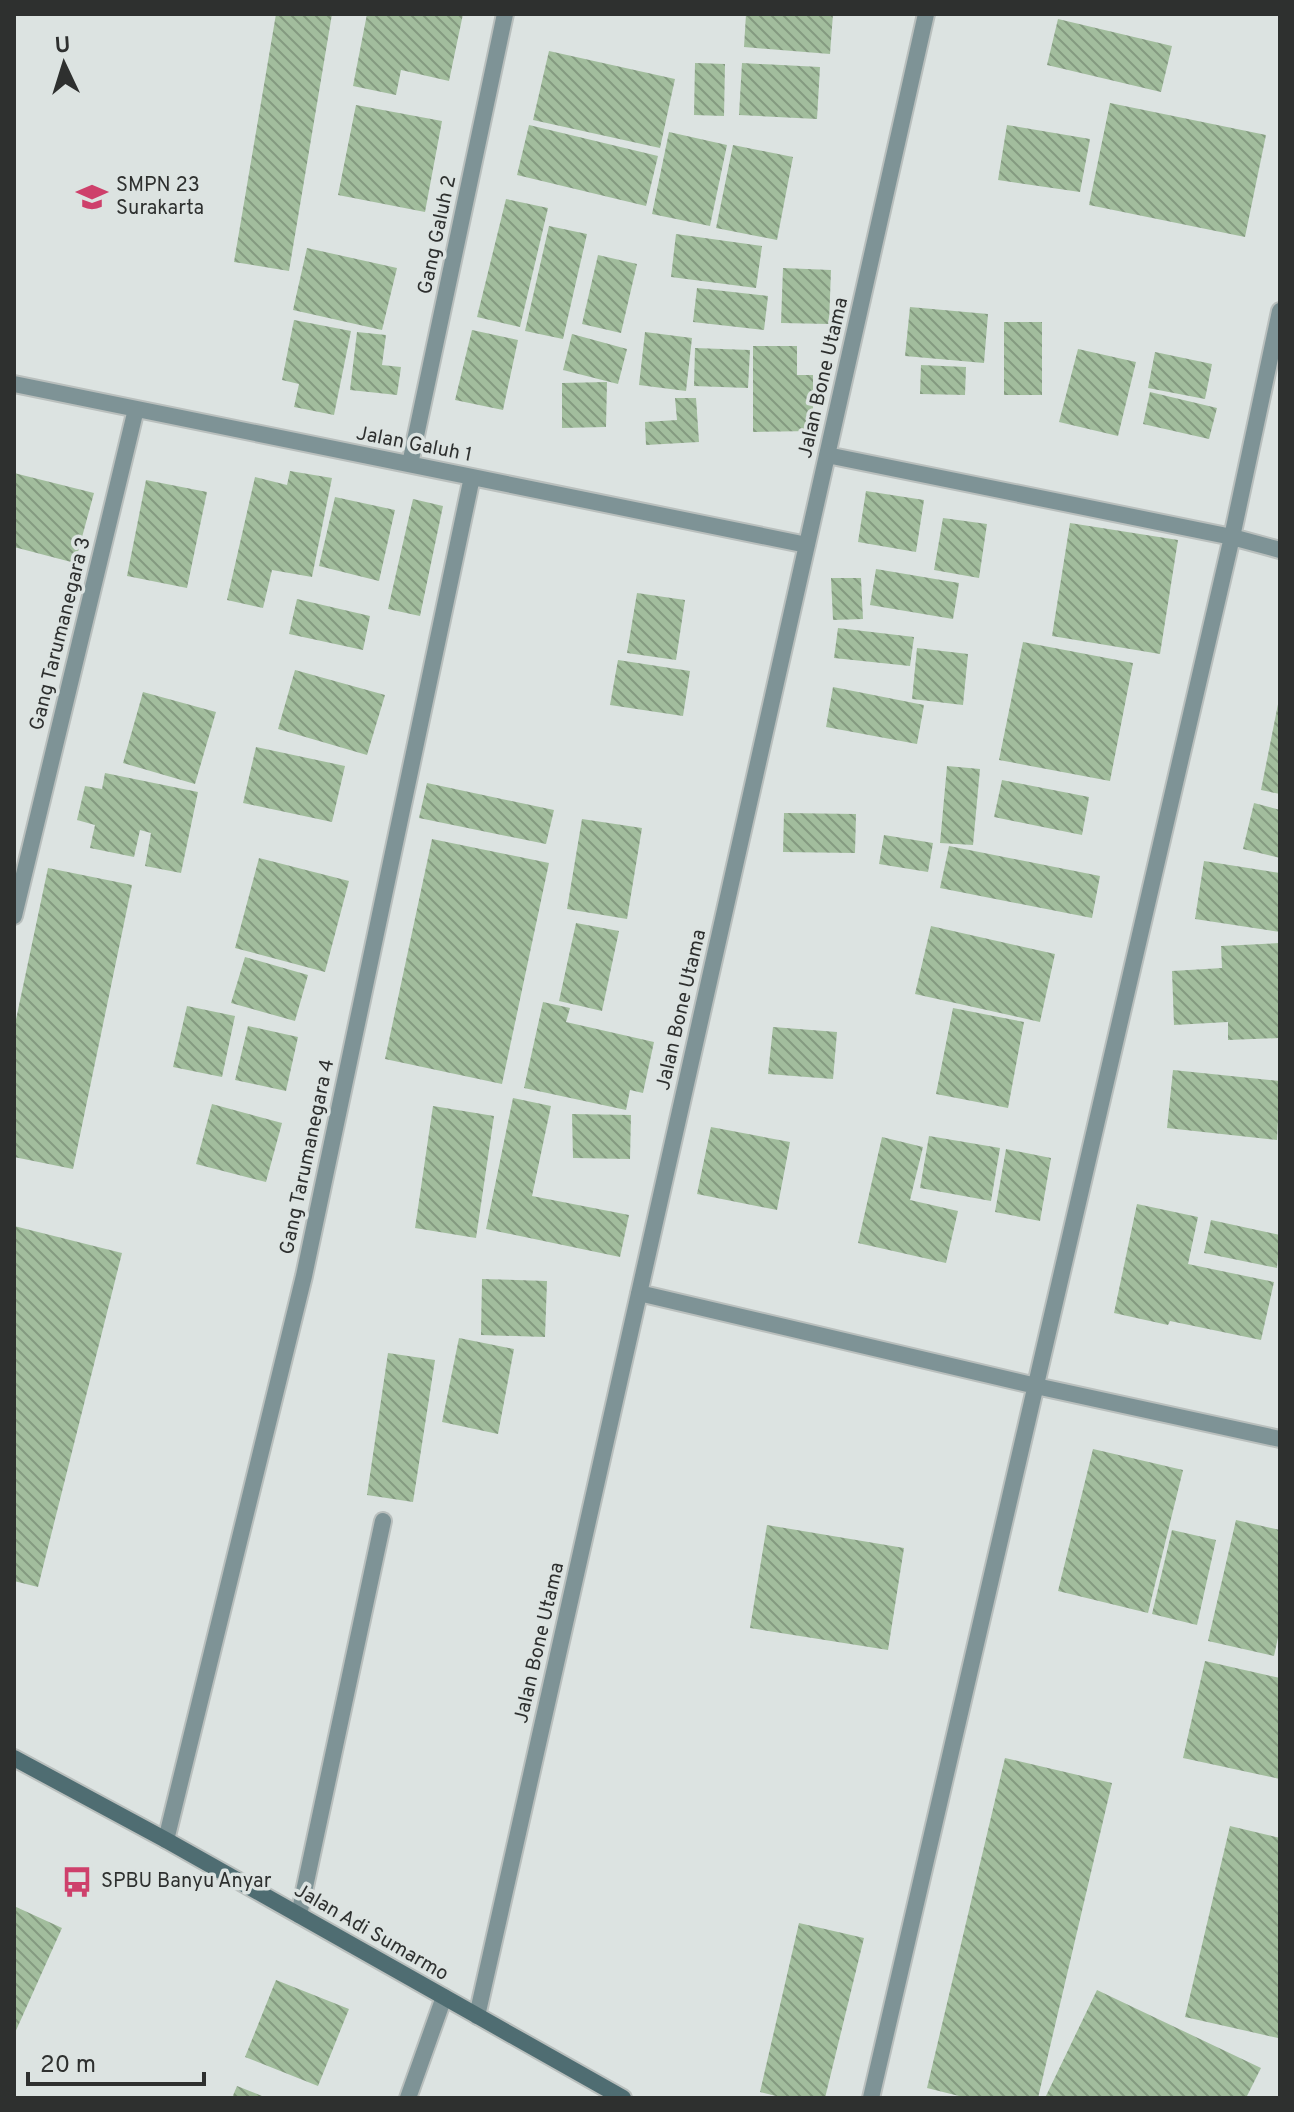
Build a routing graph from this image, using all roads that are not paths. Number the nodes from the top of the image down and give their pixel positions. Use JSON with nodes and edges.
{"nodes":[{"id":1,"x":505,"y":14,"type":"edge"},
{"id":2,"x":926,"y":14,"type":"edge"},
{"id":3,"x":1280,"y":311,"type":"edge"},
{"id":4,"x":14,"y":384,"type":"edge"},
{"id":5,"x":136,"y":409,"type":"junction"},
{"id":6,"x":827,"y":455,"type":"junction"},
{"id":7,"x":410,"y":464,"type":"junction"},
{"id":8,"x":472,"y":477,"type":"junction"},
{"id":9,"x":1232,"y":537,"type":"junction"},
{"id":10,"x":807,"y":545,"type":"junction"},
{"id":11,"x":1280,"y":550,"type":"edge"},
{"id":12,"x":14,"y":916,"type":"edge"},
{"id":13,"x":639,"y":1293,"type":"junction"},
{"id":14,"x":1036,"y":1386,"type":"junction"},
{"id":15,"x":1280,"y":1439,"type":"edge"},
{"id":16,"x":383,"y":1521,"type":"dead end"},
{"id":17,"x":14,"y":1758,"type":"edge"},
{"id":18,"x":166,"y":1840,"type":"junction"},
{"id":19,"x":299,"y":1915,"type":"junction"},
{"id":20,"x":444,"y":1997,"type":"junction"},
{"id":21,"x":477,"y":2016,"type":"junction"},
{"id":22,"x":408,"y":2098,"type":"edge"},
{"id":23,"x":623,"y":2098,"type":"edge"},
{"id":24,"x":871,"y":2098,"type":"edge"}],
"edges":[{"from":1,"to":7,"type":"street","name":"Gang Galuh 2"},
{"from":2,"to":6,"type":"street","name":"Jalan Bone Utama"},
{"from":3,"to":9,"type":"street"},
{"from":4,"to":5,"type":"street","name":"Jalan Galuh 1"},
{"from":5,"to":7,"type":"street","name":"Jalan Galuh 1"},
{"from":5,"to":12,"type":"street","name":"Gang Tarumanegara 3"},
{"from":6,"to":9,"type":"street"},
{"from":6,"to":10,"type":"street","name":"Jalan Bone Utama"},
{"from":7,"to":8,"type":"street","name":"Jalan Galuh 1"},
{"from":8,"to":10,"type":"street","name":"Jalan Galuh 1"},
{"from":8,"to":18,"type":"street","name":"Gang Tarumanegara 4"},
{"from":9,"to":11,"type":"street"},
{"from":9,"to":14,"type":"street"},
{"from":10,"to":13,"type":"street","name":"Jalan Bone Utama"},
{"from":13,"to":14,"type":"street"},
{"from":13,"to":21,"type":"street","name":"Jalan Bone Utama"},
{"from":14,"to":15,"type":"street"},
{"from":14,"to":24,"type":"street"},
{"from":16,"to":19,"type":"street"},
{"from":17,"to":18,"type":"main road","name":"Jalan Adi Sumarmo"},
{"from":18,"to":19,"type":"main road","name":"Jalan Adi Sumarmo"},
{"from":19,"to":20,"type":"main road","name":"Jalan Adi Sumarmo"},
{"from":20,"to":21,"type":"main road","name":"Jalan Adi Sumarmo"},
{"from":20,"to":22,"type":"street"},
{"from":21,"to":23,"type":"main road","name":"Jalan Adi Sumarmo"}]}
